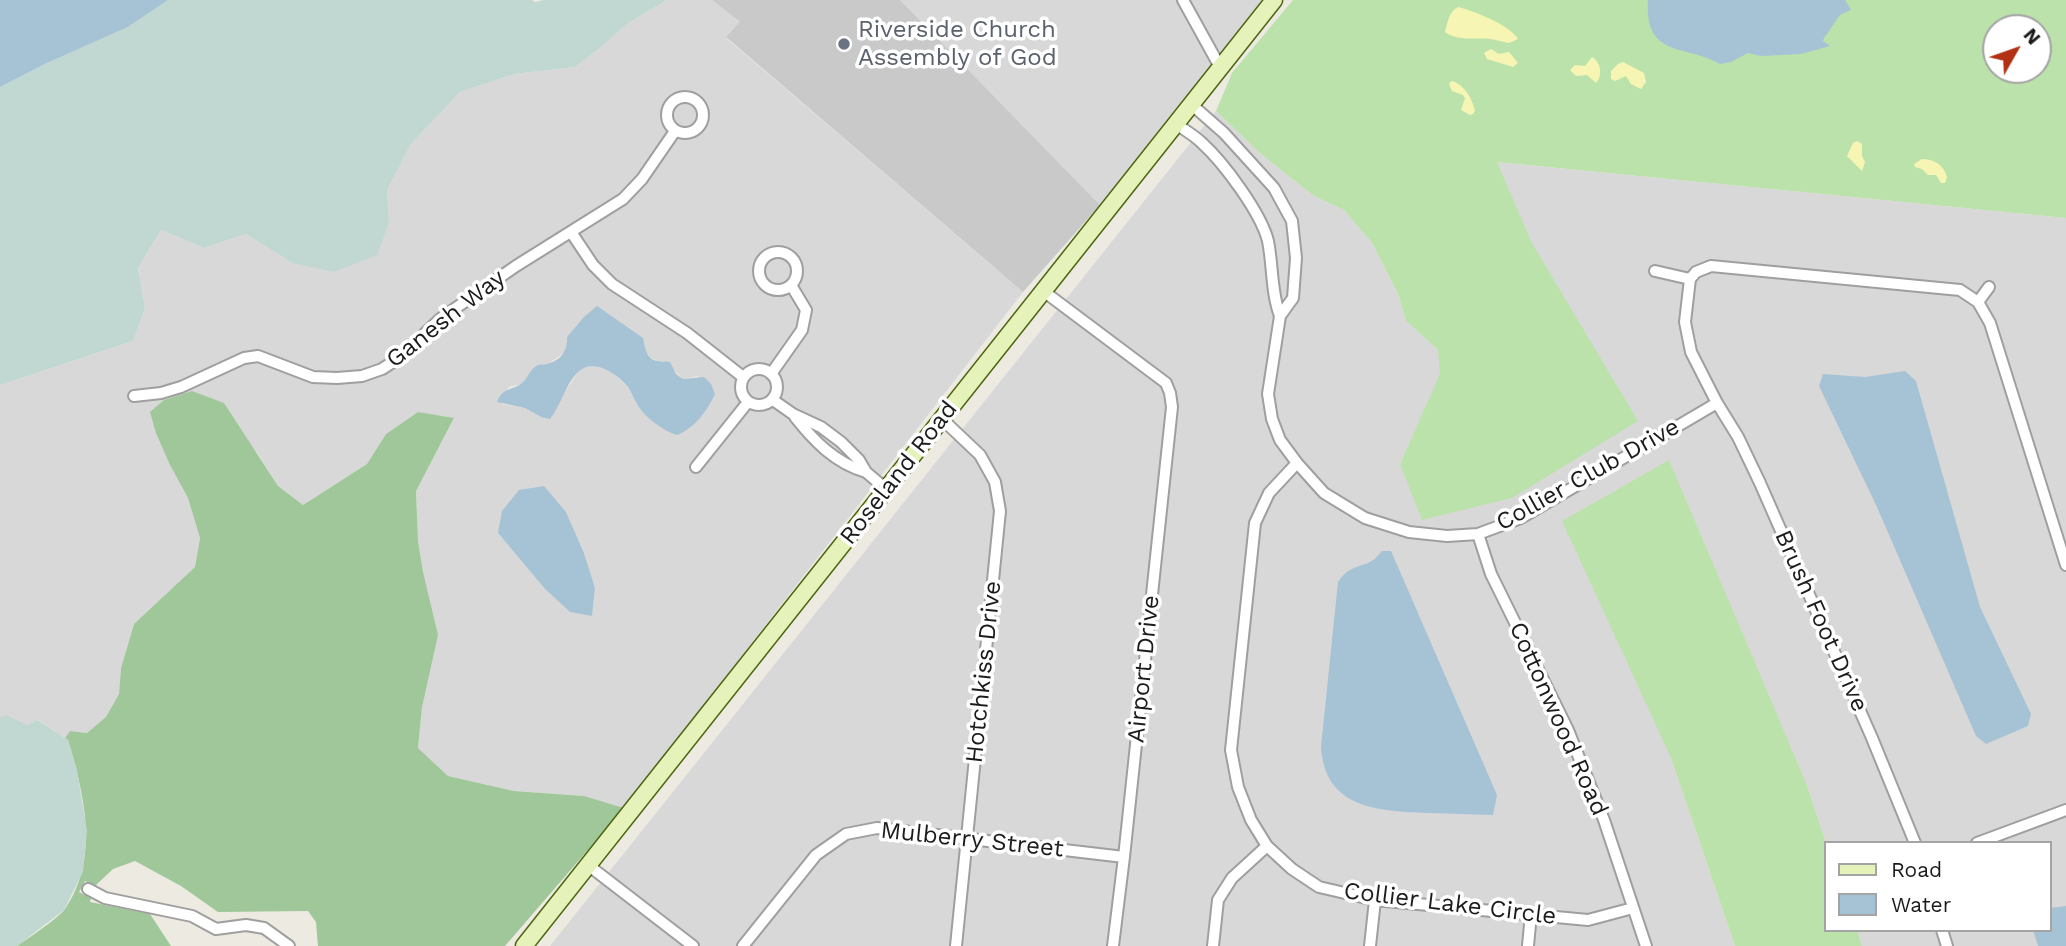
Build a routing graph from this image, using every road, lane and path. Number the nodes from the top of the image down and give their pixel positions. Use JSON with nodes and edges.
{"nodes":[{"id":1,"x":1183,"y":0,"type":"edge"},
{"id":2,"x":1273,"y":0,"type":"edge"},
{"id":3,"x":1220,"y":67,"type":"junction"},
{"id":4,"x":1191,"y":104,"type":"junction"},
{"id":5,"x":1176,"y":124,"type":"junction"},
{"id":6,"x":676,"y":131,"type":"dead end"},
{"id":7,"x":1241,"y":151,"type":"junction"},
{"id":8,"x":1225,"y":167,"type":"junction"},
{"id":9,"x":571,"y":232,"type":"junction"},
{"id":10,"x":1655,"y":271,"type":"dead end"},
{"id":11,"x":1690,"y":279,"type":"junction"},
{"id":12,"x":791,"y":285,"type":"dead end"},
{"id":13,"x":1989,"y":287,"type":"dead end"},
{"id":14,"x":1042,"y":290,"type":"junction"},
{"id":15,"x":1978,"y":302,"type":"junction"},
{"id":16,"x":1280,"y":316,"type":"junction"},
{"id":17,"x":771,"y":374,"type":"junction"},
{"id":18,"x":743,"y":377,"type":"junction"},
{"id":19,"x":134,"y":396,"type":"dead end"},
{"id":20,"x":773,"y":400,"type":"junction"},
{"id":21,"x":748,"y":402,"type":"junction"},
{"id":22,"x":1717,"y":403,"type":"junction"},
{"id":23,"x":793,"y":414,"type":"junction"},
{"id":24,"x":942,"y":419,"type":"junction"},
{"id":25,"x":830,"y":433,"type":"junction"},
{"id":26,"x":820,"y":445,"type":"junction"},
{"id":27,"x":850,"y":452,"type":"junction"},
{"id":28,"x":843,"y":462,"type":"junction"},
{"id":29,"x":1297,"y":464,"type":"junction"},
{"id":30,"x":695,"y":467,"type":"dead end"},
{"id":31,"x":866,"y":472,"type":"junction"},
{"id":32,"x":886,"y":489,"type":"junction"},
{"id":33,"x":1478,"y":534,"type":"junction"},
{"id":34,"x":2066,"y":565,"type":"edge"},
{"id":35,"x":2066,"y":810,"type":"edge"},
{"id":36,"x":968,"y":838,"type":"junction"},
{"id":37,"x":1914,"y":841,"type":"edge"},
{"id":38,"x":1982,"y":841,"type":"edge"},
{"id":39,"x":1267,"y":846,"type":"junction"},
{"id":40,"x":1124,"y":857,"type":"junction"},
{"id":41,"x":588,"y":865,"type":"junction"},
{"id":42,"x":88,"y":890,"type":"dead end"},
{"id":43,"x":1374,"y":900,"type":"junction"},
{"id":44,"x":1633,"y":908,"type":"junction"},
{"id":45,"x":1531,"y":914,"type":"junction"},
{"id":46,"x":289,"y":946,"type":"edge"},
{"id":47,"x":524,"y":946,"type":"edge"},
{"id":48,"x":693,"y":946,"type":"edge"},
{"id":49,"x":743,"y":946,"type":"edge"},
{"id":50,"x":956,"y":946,"type":"edge"},
{"id":51,"x":1113,"y":946,"type":"edge"},
{"id":52,"x":1213,"y":946,"type":"edge"},
{"id":53,"x":1370,"y":946,"type":"edge"},
{"id":54,"x":1528,"y":946,"type":"edge"},
{"id":55,"x":1646,"y":946,"type":"edge"}],
"edges":[{"from":1,"to":3,"type":"street"},
{"from":2,"to":3,"type":"main road","name":"Roseland Road"},
{"from":3,"to":4,"type":"main road","name":"Roseland Road"},
{"from":4,"to":5,"type":"main road","name":"Roseland Road"},
{"from":4,"to":7,"type":"street","name":"Collier Club Drive"},
{"from":5,"to":8,"type":"street","name":"Collier Club Drive"},
{"from":5,"to":14,"type":"main road","name":"Roseland Road"},
{"from":6,"to":9,"type":"street","name":"Ganesh Way"},
{"from":7,"to":8,"type":"street"},
{"from":7,"to":16,"type":"street","name":"Collier Club Drive"},
{"from":8,"to":16,"type":"street","name":"Collier Club Drive"},
{"from":9,"to":18,"type":"street"},
{"from":9,"to":19,"type":"street","name":"Ganesh Way"},
{"from":10,"to":11,"type":"street"},
{"from":11,"to":15,"type":"street"},
{"from":11,"to":22,"type":"street","name":"Brush Foot Drive"},
{"from":12,"to":17,"type":"street"},
{"from":13,"to":15,"type":"street"},
{"from":14,"to":24,"type":"main road","name":"Roseland Road"},
{"from":14,"to":40,"type":"street","name":"Airport Drive"},
{"from":15,"to":34,"type":"street"},
{"from":16,"to":29,"type":"street","name":"Collier Club Drive"},
{"from":17,"to":18,"type":"street"},
{"from":17,"to":20,"type":"street"},
{"from":18,"to":21,"type":"street"},
{"from":20,"to":21,"type":"street"},
{"from":20,"to":23,"type":"street"},
{"from":21,"to":30,"type":"street"},
{"from":22,"to":33,"type":"street","name":"Collier Club Drive"},
{"from":22,"to":37,"type":"street","name":"Brush Foot Drive"},
{"from":23,"to":25,"type":"street"},
{"from":23,"to":26,"type":"street"},
{"from":24,"to":32,"type":"main road","name":"Roseland Road"},
{"from":24,"to":36,"type":"street","name":"Hotchkiss Drive"},
{"from":25,"to":26,"type":"street"},
{"from":25,"to":27,"type":"street"},
{"from":26,"to":28,"type":"street"},
{"from":27,"to":28,"type":"street"},
{"from":27,"to":31,"type":"street"},
{"from":28,"to":31,"type":"street"},
{"from":29,"to":33,"type":"street","name":"Collier Club Drive"},
{"from":29,"to":39,"type":"street","name":"Collier Lake Circle"},
{"from":31,"to":32,"type":"street"},
{"from":32,"to":41,"type":"main road","name":"Roseland Road"},
{"from":33,"to":44,"type":"street","name":"Cottonwood Road"},
{"from":35,"to":38,"type":"street"},
{"from":36,"to":40,"type":"street","name":"Mulberry Street"},
{"from":36,"to":49,"type":"street","name":"Mulberry Street"},
{"from":36,"to":50,"type":"street","name":"Hotchkiss Drive"},
{"from":39,"to":43,"type":"street","name":"Collier Lake Circle"},
{"from":39,"to":52,"type":"street"},
{"from":40,"to":51,"type":"street","name":"Airport Drive"},
{"from":41,"to":47,"type":"main road","name":"Roseland Road"},
{"from":41,"to":48,"type":"street"},
{"from":42,"to":46,"type":"street"},
{"from":43,"to":45,"type":"street","name":"Collier Lake Circle"},
{"from":43,"to":53,"type":"street"},
{"from":44,"to":45,"type":"street","name":"Collier Lake Circle"},
{"from":44,"to":55,"type":"street","name":"Cottonwood Road"},
{"from":45,"to":54,"type":"street"}]}
